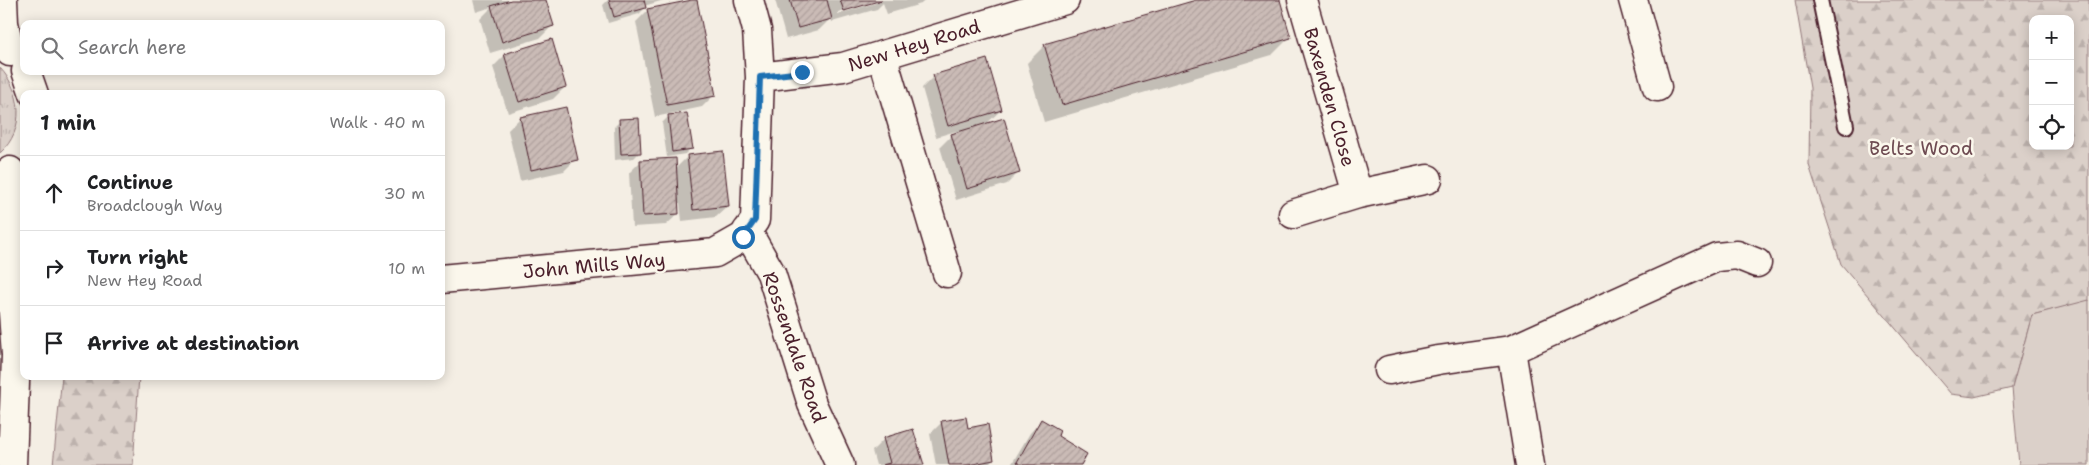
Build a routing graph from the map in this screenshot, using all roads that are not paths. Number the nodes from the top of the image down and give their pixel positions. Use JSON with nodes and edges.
{"nodes":[{"id":1,"x":3,"y":0,"type":"edge"},
{"id":2,"x":748,"y":0,"type":"edge"},
{"id":3,"x":1066,"y":0,"type":"edge"},
{"id":4,"x":1302,"y":0,"type":"edge"},
{"id":5,"x":1633,"y":0,"type":"edge"},
{"id":6,"x":1820,"y":0,"type":"edge"},
{"id":7,"x":882,"y":55,"type":"junction"},
{"id":8,"x":15,"y":59,"type":"edge"},
{"id":9,"x":24,"y":75,"type":"edge"},
{"id":10,"x":760,"y":77,"type":"junction"},
{"id":11,"x":1657,"y":87,"type":"dead end"},
{"id":12,"x":32,"y":90,"type":"edge"},
{"id":13,"x":1846,"y":126,"type":"dead end"},
{"id":14,"x":11,"y":167,"type":"edge"},
{"id":15,"x":1428,"y":179,"type":"dead end"},
{"id":16,"x":1358,"y":194,"type":"junction"},
{"id":17,"x":1293,"y":214,"type":"dead end"},
{"id":18,"x":745,"y":234,"type":"junction"},
{"id":19,"x":1757,"y":263,"type":"dead end"},
{"id":20,"x":947,"y":273,"type":"dead end"},
{"id":21,"x":0,"y":275,"type":"edge"},
{"id":22,"x":445,"y":279,"type":"edge"},
{"id":23,"x":12,"y":299,"type":"junction"},
{"id":24,"x":1511,"y":350,"type":"junction"},
{"id":25,"x":1389,"y":370,"type":"dead end"},
{"id":26,"x":12,"y":465,"type":"edge"},
{"id":27,"x":840,"y":465,"type":"edge"},
{"id":28,"x":1530,"y":465,"type":"edge"}],
"edges":[{"from":1,"to":8,"type":"street"},
{"from":2,"to":10,"type":"street"},
{"from":3,"to":7,"type":"street","name":"New Hey Road"},
{"from":4,"to":16,"type":"street","name":"Baxenden Close"},
{"from":5,"to":11,"type":"street"},
{"from":6,"to":13,"type":"lane"},
{"from":7,"to":10,"type":"street","name":"New Hey Road"},
{"from":7,"to":20,"type":"street"},
{"from":9,"to":12,"type":"street"},
{"from":10,"to":18,"type":"street"},
{"from":14,"to":23,"type":"street"},
{"from":15,"to":16,"type":"street"},
{"from":16,"to":17,"type":"street"},
{"from":18,"to":22,"type":"street","name":"John Mills Way"},
{"from":18,"to":27,"type":"street","name":"Rossendale Road"},
{"from":19,"to":24,"type":"street"},
{"from":21,"to":23,"type":"street"},
{"from":23,"to":26,"type":"street"},
{"from":24,"to":25,"type":"street"},
{"from":24,"to":28,"type":"street"}]}
